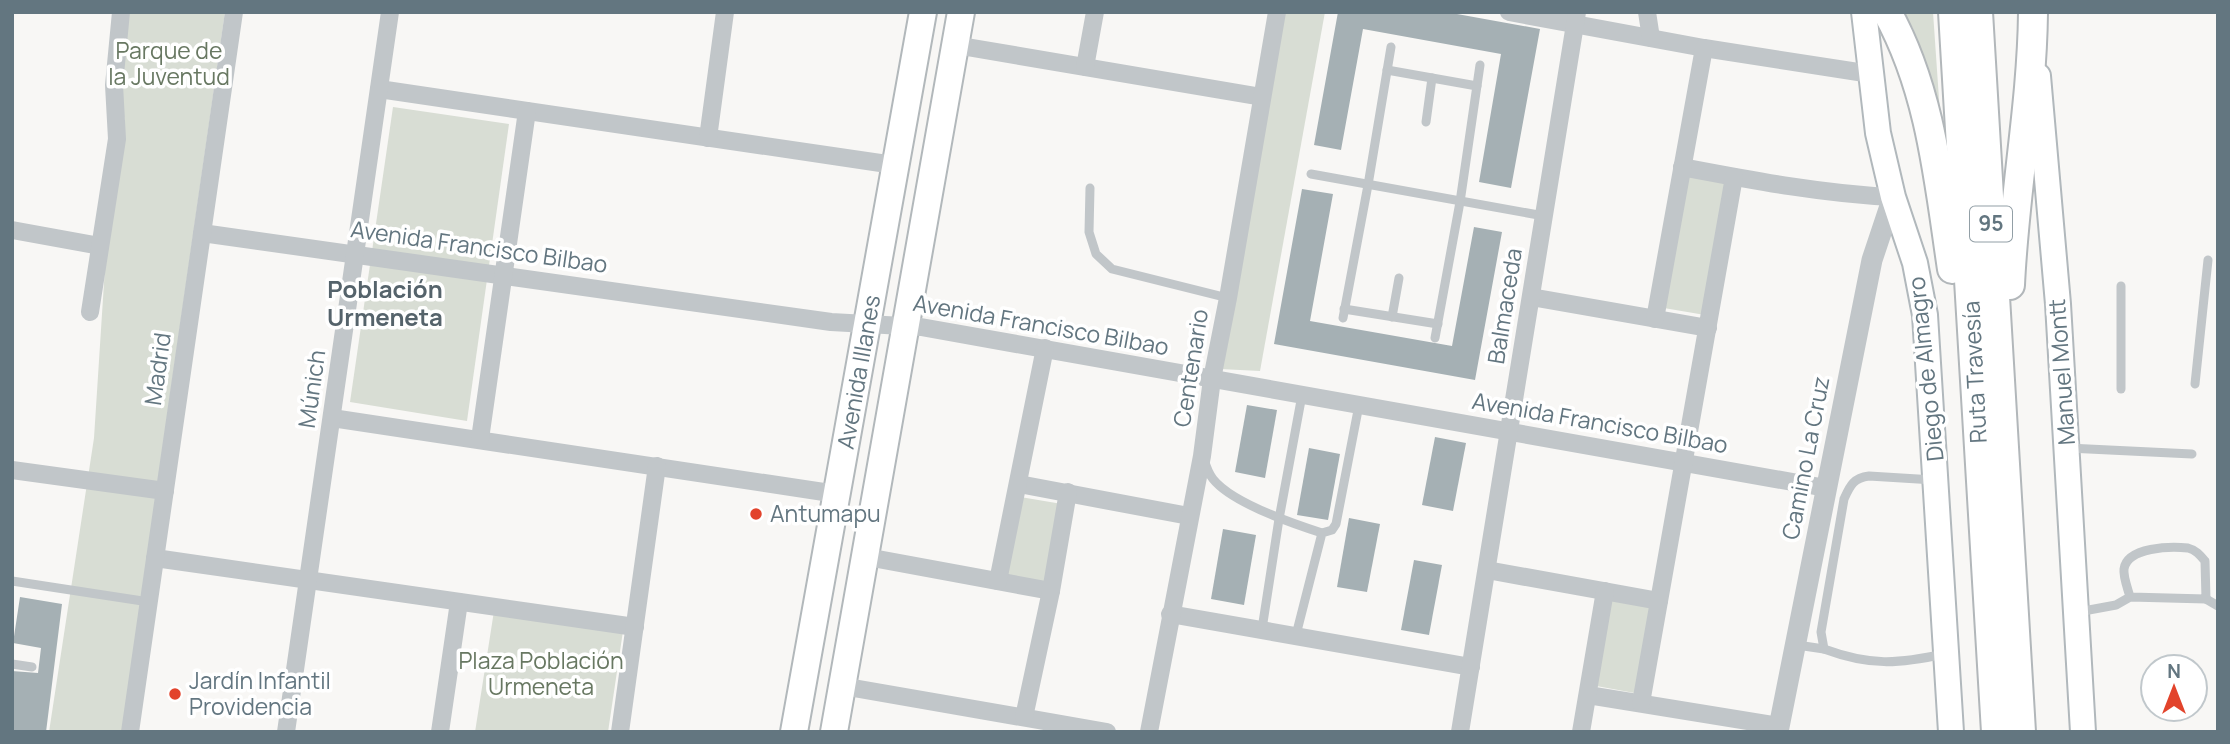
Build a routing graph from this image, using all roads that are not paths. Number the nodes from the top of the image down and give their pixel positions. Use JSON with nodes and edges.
{"nodes":[{"id":1,"x":121,"y":12,"type":"edge"},
{"id":2,"x":234,"y":12,"type":"edge"},
{"id":3,"x":390,"y":12,"type":"edge"},
{"id":4,"x":725,"y":12,"type":"edge"},
{"id":5,"x":923,"y":12,"type":"edge"},
{"id":6,"x":961,"y":12,"type":"edge"},
{"id":7,"x":1095,"y":12,"type":"edge"},
{"id":8,"x":1277,"y":12,"type":"edge"},
{"id":9,"x":1509,"y":12,"type":"edge"},
{"id":10,"x":1647,"y":12,"type":"edge"},
{"id":11,"x":1864,"y":12,"type":"edge"},
{"id":12,"x":1887,"y":12,"type":"edge"},
{"id":13,"x":1953,"y":12,"type":"edge"},
{"id":14,"x":1978,"y":12,"type":"edge"},
{"id":15,"x":2033,"y":13,"type":"edge"},
{"id":16,"x":1577,"y":18,"type":"edge"},
{"id":17,"x":1651,"y":38,"type":"junction"},
{"id":18,"x":956,"y":45,"type":"junction"},
{"id":19,"x":1391,"y":47,"type":"dead end"},
{"id":20,"x":1704,"y":48,"type":"junction"},
{"id":21,"x":1480,"y":65,"type":"dead end"},
{"id":22,"x":1085,"y":67,"type":"junction"},
{"id":23,"x":1387,"y":70,"type":"junction"},
{"id":24,"x":1871,"y":74,"type":"junction"},
{"id":25,"x":1432,"y":78,"type":"junction"},
{"id":26,"x":1477,"y":86,"type":"junction"},
{"id":27,"x":379,"y":89,"type":"junction"},
{"id":28,"x":1262,"y":97,"type":"junction"},
{"id":29,"x":527,"y":111,"type":"junction"},
{"id":30,"x":1426,"y":122,"type":"dead end"},
{"id":31,"x":708,"y":138,"type":"junction"},
{"id":32,"x":894,"y":165,"type":"junction"},
{"id":33,"x":1682,"y":167,"type":"junction"},
{"id":34,"x":1311,"y":174,"type":"dead end"},
{"id":35,"x":1734,"y":177,"type":"junction"},
{"id":36,"x":1368,"y":185,"type":"junction"},
{"id":37,"x":1090,"y":188,"type":"dead end"},
{"id":38,"x":1893,"y":197,"type":"junction"},
{"id":39,"x":1460,"y":202,"type":"junction"},
{"id":40,"x":1544,"y":216,"type":"junction"},
{"id":41,"x":12,"y":230,"type":"edge"},
{"id":42,"x":202,"y":233,"type":"junction"},
{"id":43,"x":100,"y":246,"type":"junction"},
{"id":44,"x":356,"y":255,"type":"junction"},
{"id":45,"x":2208,"y":260,"type":"dead end"},
{"id":46,"x":504,"y":276,"type":"junction"},
{"id":47,"x":1399,"y":278,"type":"dead end"},
{"id":48,"x":2121,"y":286,"type":"dead end"},
{"id":49,"x":1531,"y":297,"type":"junction"},
{"id":50,"x":1228,"y":298,"type":"junction"},
{"id":51,"x":90,"y":312,"type":"dead end"},
{"id":52,"x":1392,"y":317,"type":"junction"},
{"id":53,"x":1655,"y":319,"type":"junction"},
{"id":54,"x":1438,"y":324,"type":"junction"},
{"id":55,"x":866,"y":325,"type":"junction"},
{"id":56,"x":906,"y":326,"type":"junction"},
{"id":57,"x":1707,"y":328,"type":"junction"},
{"id":58,"x":1435,"y":338,"type":"dead end"},
{"id":59,"x":1045,"y":348,"type":"junction"},
{"id":60,"x":1212,"y":379,"type":"junction"},
{"id":61,"x":2195,"y":384,"type":"dead end"},
{"id":62,"x":2121,"y":389,"type":"dead end"},
{"id":63,"x":1302,"y":395,"type":"junction"},
{"id":64,"x":1359,"y":405,"type":"junction"},
{"id":65,"x":332,"y":418,"type":"junction"},
{"id":66,"x":1978,"y":419,"type":"junction"},
{"id":67,"x":1509,"y":432,"type":"junction"},
{"id":68,"x":2004,"y":435,"type":"junction"},
{"id":69,"x":480,"y":439,"type":"junction"},
{"id":70,"x":2066,"y":448,"type":"junction"},
{"id":71,"x":2192,"y":454,"type":"dead end"},
{"id":72,"x":1202,"y":456,"type":"junction"},
{"id":73,"x":1684,"y":463,"type":"junction"},
{"id":74,"x":657,"y":466,"type":"junction"},
{"id":75,"x":12,"y":470,"type":"edge"},
{"id":76,"x":1936,"y":480,"type":"junction"},
{"id":77,"x":1019,"y":484,"type":"junction"},
{"id":78,"x":1826,"y":488,"type":"junction"},
{"id":79,"x":165,"y":491,"type":"junction"},
{"id":80,"x":1068,"y":492,"type":"junction"},
{"id":81,"x":837,"y":494,"type":"junction"},
{"id":82,"x":1189,"y":516,"type":"junction"},
{"id":83,"x":1279,"y":519,"type":"junction"},
{"id":84,"x":1322,"y":533,"type":"junction"},
{"id":85,"x":867,"y":557,"type":"junction"},
{"id":86,"x":155,"y":558,"type":"junction"},
{"id":87,"x":1487,"y":570,"type":"junction"},
{"id":88,"x":308,"y":580,"type":"junction"},
{"id":89,"x":12,"y":581,"type":"edge"},
{"id":90,"x":998,"y":581,"type":"junction"},
{"id":91,"x":1605,"y":591,"type":"junction"},
{"id":92,"x":1051,"y":592,"type":"junction"},
{"id":93,"x":2130,"y":597,"type":"junction"},
{"id":94,"x":2206,"y":599,"type":"junction"},
{"id":95,"x":1659,"y":601,"type":"junction"},
{"id":96,"x":149,"y":602,"type":"junction"},
{"id":97,"x":459,"y":602,"type":"junction"},
{"id":98,"x":2218,"y":607,"type":"edge"},
{"id":99,"x":2076,"y":612,"type":"junction"},
{"id":100,"x":1170,"y":614,"type":"junction"},
{"id":101,"x":635,"y":627,"type":"junction"},
{"id":102,"x":1262,"y":629,"type":"junction"},
{"id":103,"x":1296,"y":635,"type":"junction"},
{"id":104,"x":1795,"y":645,"type":"junction"},
{"id":105,"x":1824,"y":649,"type":"junction"},
{"id":106,"x":1946,"y":653,"type":"junction"},
{"id":107,"x":12,"y":664,"type":"edge"},
{"id":108,"x":32,"y":667,"type":"dead end"},
{"id":109,"x":1471,"y":667,"type":"junction"},
{"id":110,"x":842,"y":685,"type":"junction"},
{"id":111,"x":1588,"y":695,"type":"junction"},
{"id":112,"x":1641,"y":703,"type":"junction"},
{"id":113,"x":1024,"y":717,"type":"junction"},
{"id":114,"x":1778,"y":729,"type":"edge"},
{"id":115,"x":130,"y":732,"type":"edge"},
{"id":116,"x":286,"y":732,"type":"edge"},
{"id":117,"x":440,"y":732,"type":"edge"},
{"id":118,"x":620,"y":732,"type":"edge"},
{"id":119,"x":794,"y":732,"type":"edge"},
{"id":120,"x":834,"y":732,"type":"edge"},
{"id":121,"x":1107,"y":732,"type":"edge"},
{"id":122,"x":1149,"y":732,"type":"edge"},
{"id":123,"x":1460,"y":732,"type":"edge"},
{"id":124,"x":1581,"y":732,"type":"edge"},
{"id":125,"x":1951,"y":732,"type":"edge"},
{"id":126,"x":1996,"y":732,"type":"edge"},
{"id":127,"x":2021,"y":732,"type":"edge"},
{"id":128,"x":2083,"y":732,"type":"edge"}],
"edges":[{"from":1,"to":43,"type":"street"},
{"from":2,"to":42,"type":"street","name":"Madrid"},
{"from":3,"to":27,"type":"street","name":"Múnich"},
{"from":4,"to":31,"type":"street"},
{"from":5,"to":32,"type":"main road","name":"Avenida Illanes"},
{"from":6,"to":18,"type":"main road","name":"Avenida Illanes"},
{"from":7,"to":22,"type":"street"},
{"from":8,"to":28,"type":"street","name":"Centenario"},
{"from":9,"to":16,"type":"street"},
{"from":10,"to":17,"type":"street"},
{"from":11,"to":24,"type":"main road","name":"Diego de Almagro"},
{"from":12,"to":66,"type":"highway"},
{"from":13,"to":66,"type":"highway","name":"Ruta Travesía","number":"95"},
{"from":14,"to":68,"type":"highway","name":"Ruta Travesía","number":"95"},
{"from":15,"to":68,"type":"highway"},
{"from":15,"to":70,"type":"main road","name":"Manuel Montt"},
{"from":16,"to":17,"type":"street"},
{"from":16,"to":40,"type":"street","name":"Balmaceda"},
{"from":17,"to":20,"type":"street"},
{"from":18,"to":22,"type":"street"},
{"from":18,"to":56,"type":"main road","name":"Avenida Illanes"},
{"from":19,"to":23,"type":"lane"},
{"from":20,"to":24,"type":"street"},
{"from":20,"to":33,"type":"street"},
{"from":21,"to":26,"type":"lane"},
{"from":22,"to":28,"type":"street"},
{"from":23,"to":25,"type":"lane"},
{"from":23,"to":36,"type":"lane"},
{"from":24,"to":38,"type":"main road","name":"Diego de Almagro"},
{"from":25,"to":26,"type":"lane"},
{"from":25,"to":30,"type":"lane"},
{"from":26,"to":39,"type":"lane"},
{"from":27,"to":29,"type":"street"},
{"from":27,"to":44,"type":"street","name":"Múnich"},
{"from":28,"to":50,"type":"street","name":"Centenario"},
{"from":29,"to":31,"type":"street"},
{"from":29,"to":46,"type":"street"},
{"from":31,"to":32,"type":"street"},
{"from":32,"to":55,"type":"main road","name":"Avenida Illanes"},
{"from":33,"to":35,"type":"street"},
{"from":33,"to":53,"type":"street"},
{"from":34,"to":36,"type":"lane"},
{"from":35,"to":38,"type":"street"},
{"from":35,"to":57,"type":"street"},
{"from":36,"to":39,"type":"lane"},
{"from":36,"to":52,"type":"lane"},
{"from":37,"to":50,"type":"lane"},
{"from":38,"to":76,"type":"main road","name":"Diego de Almagro"},
{"from":38,"to":78,"type":"street","name":"Camino La Cruz"},
{"from":39,"to":40,"type":"lane"},
{"from":39,"to":54,"type":"lane"},
{"from":40,"to":49,"type":"street","name":"Balmaceda"},
{"from":41,"to":43,"type":"street"},
{"from":42,"to":44,"type":"street","name":"Avenida Francisco Bilbao"},
{"from":42,"to":79,"type":"street","name":"Madrid"},
{"from":43,"to":51,"type":"street"},
{"from":44,"to":46,"type":"street","name":"Avenida Francisco Bilbao"},
{"from":44,"to":65,"type":"street","name":"Múnich"},
{"from":45,"to":61,"type":"lane"},
{"from":46,"to":55,"type":"street","name":"Avenida Francisco Bilbao"},
{"from":46,"to":69,"type":"street"},
{"from":47,"to":52,"type":"lane"},
{"from":48,"to":62,"type":"lane"},
{"from":49,"to":53,"type":"street"},
{"from":49,"to":67,"type":"street","name":"Balmaceda"},
{"from":50,"to":60,"type":"street","name":"Centenario"},
{"from":52,"to":54,"type":"lane"},
{"from":53,"to":57,"type":"street"},
{"from":54,"to":58,"type":"lane"},
{"from":55,"to":56,"type":"street","name":"Avenida Francisco Bilbao"},
{"from":55,"to":81,"type":"main road","name":"Avenida Illanes"},
{"from":56,"to":59,"type":"street","name":"Avenida Francisco Bilbao"},
{"from":56,"to":85,"type":"main road","name":"Avenida Illanes"},
{"from":57,"to":73,"type":"street"},
{"from":59,"to":60,"type":"street","name":"Avenida Francisco Bilbao"},
{"from":59,"to":77,"type":"street"},
{"from":60,"to":63,"type":"street","name":"Avenida Francisco Bilbao"},
{"from":60,"to":72,"type":"street","name":"Centenario"},
{"from":63,"to":64,"type":"street","name":"Avenida Francisco Bilbao"},
{"from":63,"to":83,"type":"lane"},
{"from":64,"to":67,"type":"street","name":"Avenida Francisco Bilbao"},
{"from":64,"to":84,"type":"lane"},
{"from":65,"to":69,"type":"street"},
{"from":65,"to":88,"type":"street","name":"Múnich"},
{"from":66,"to":126,"type":"highway","name":"Ruta Travesía","number":"95"},
{"from":67,"to":73,"type":"street","name":"Avenida Francisco Bilbao"},
{"from":67,"to":87,"type":"street","name":"Balmaceda"},
{"from":68,"to":127,"type":"highway","name":"Ruta Travesía","number":"95"},
{"from":69,"to":74,"type":"street"},
{"from":70,"to":71,"type":"lane"},
{"from":70,"to":99,"type":"main road","name":"Manuel Montt"},
{"from":72,"to":82,"type":"street","name":"Centenario"},
{"from":72,"to":83,"type":"lane"},
{"from":73,"to":78,"type":"street","name":"Avenida Francisco Bilbao"},
{"from":73,"to":95,"type":"street"},
{"from":74,"to":81,"type":"street"},
{"from":74,"to":101,"type":"street"},
{"from":75,"to":79,"type":"street"},
{"from":76,"to":105,"type":"lane"},
{"from":76,"to":106,"type":"main road","name":"Diego de Almagro"},
{"from":77,"to":80,"type":"street"},
{"from":77,"to":90,"type":"street"},
{"from":78,"to":104,"type":"street","name":"Camino La Cruz"},
{"from":79,"to":86,"type":"street","name":"Madrid"},
{"from":80,"to":82,"type":"street"},
{"from":80,"to":92,"type":"street"},
{"from":81,"to":119,"type":"main road","name":"Avenida Illanes"},
{"from":82,"to":100,"type":"street","name":"Centenario"},
{"from":83,"to":84,"type":"lane"},
{"from":83,"to":102,"type":"lane"},
{"from":84,"to":103,"type":"lane"},
{"from":85,"to":90,"type":"street"},
{"from":85,"to":110,"type":"main road","name":"Avenida Illanes"},
{"from":86,"to":88,"type":"street"},
{"from":86,"to":96,"type":"street","name":"Madrid"},
{"from":87,"to":91,"type":"street"},
{"from":87,"to":109,"type":"street","name":"Balmaceda"},
{"from":88,"to":97,"type":"street"},
{"from":88,"to":116,"type":"street","name":"Múnich"},
{"from":89,"to":96,"type":"lane"},
{"from":90,"to":92,"type":"street"},
{"from":91,"to":95,"type":"street"},
{"from":91,"to":111,"type":"street"},
{"from":92,"to":113,"type":"street"},
{"from":93,"to":94,"type":"lane"},
{"from":93,"to":94,"type":"lane"},
{"from":93,"to":99,"type":"lane"},
{"from":94,"to":98,"type":"lane"},
{"from":95,"to":112,"type":"street"},
{"from":96,"to":115,"type":"street","name":"Madrid"},
{"from":97,"to":101,"type":"street"},
{"from":97,"to":117,"type":"street"},
{"from":99,"to":128,"type":"main road","name":"Manuel Montt"},
{"from":100,"to":102,"type":"street"},
{"from":100,"to":122,"type":"street","name":"Centenario"},
{"from":101,"to":118,"type":"street"},
{"from":102,"to":103,"type":"street"},
{"from":103,"to":109,"type":"street"},
{"from":104,"to":105,"type":"lane"},
{"from":104,"to":114,"type":"street","name":"Camino La Cruz"},
{"from":105,"to":106,"type":"lane"},
{"from":106,"to":125,"type":"main road","name":"Diego de Almagro"},
{"from":107,"to":108,"type":"lane"},
{"from":109,"to":123,"type":"street","name":"Balmaceda"},
{"from":110,"to":113,"type":"street"},
{"from":110,"to":120,"type":"main road","name":"Avenida Illanes"},
{"from":111,"to":112,"type":"street"},
{"from":111,"to":124,"type":"street"},
{"from":112,"to":114,"type":"street"},
{"from":113,"to":121,"type":"street"}]}
